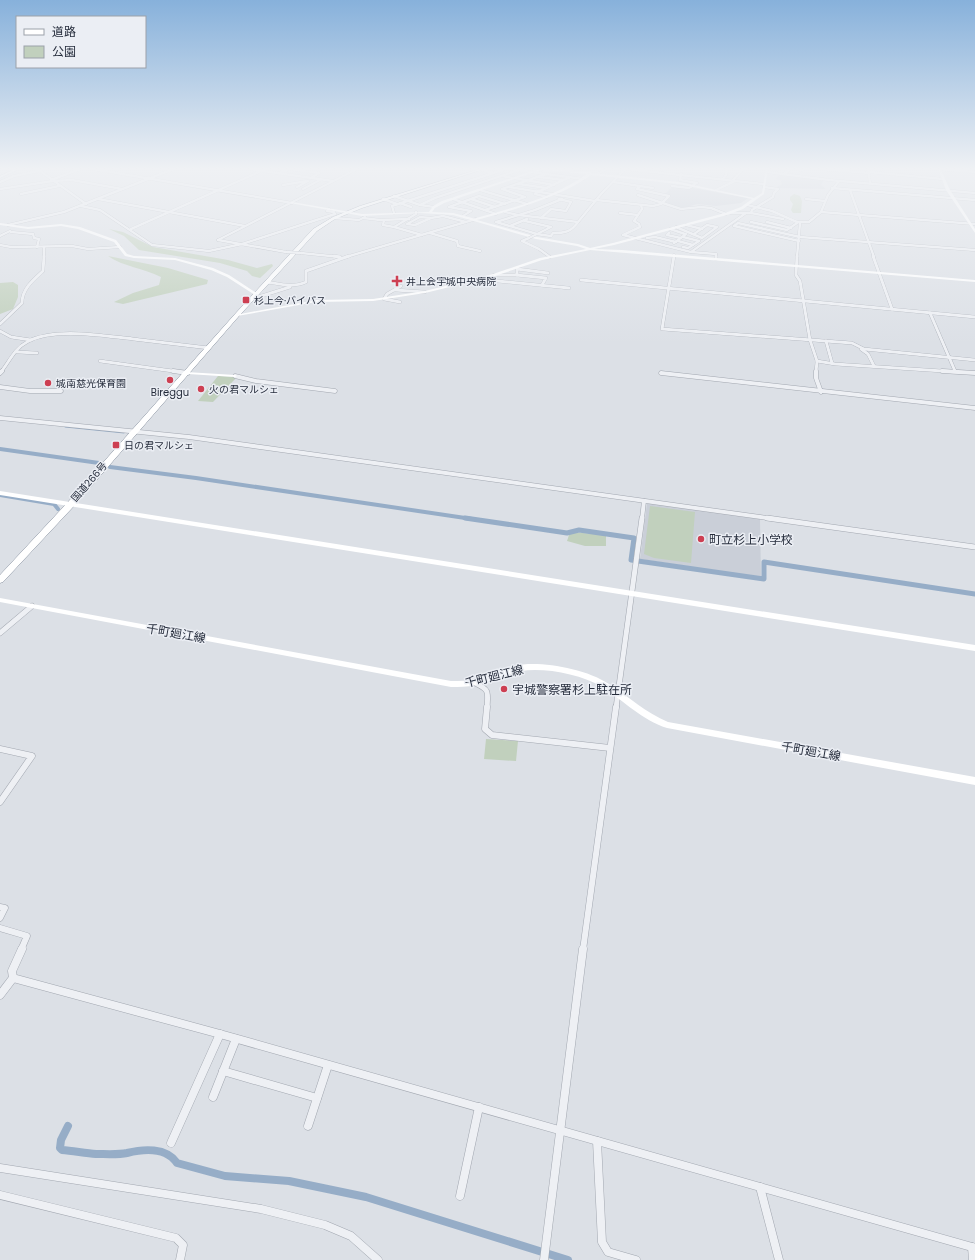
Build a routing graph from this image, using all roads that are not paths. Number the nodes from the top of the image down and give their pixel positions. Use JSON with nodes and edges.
{"nodes":[{"id":1,"x":22,"y":227,"type":"edge"},
{"id":2,"x":40,"y":227,"type":"edge"},
{"id":3,"x":71,"y":227,"type":"edge"},
{"id":4,"x":127,"y":227,"type":"edge"},
{"id":5,"x":136,"y":227,"type":"edge"},
{"id":6,"x":243,"y":227,"type":"edge"},
{"id":7,"x":295,"y":227,"type":"edge"},
{"id":8,"x":321,"y":227,"type":"edge"},
{"id":9,"x":394,"y":227,"type":"edge"},
{"id":10,"x":451,"y":227,"type":"edge"},
{"id":11,"x":499,"y":227,"type":"edge"},
{"id":12,"x":512,"y":227,"type":"edge"},
{"id":13,"x":530,"y":227,"type":"edge"},
{"id":14,"x":549,"y":227,"type":"edge"},
{"id":15,"x":575,"y":227,"type":"edge"},
{"id":16,"x":640,"y":227,"type":"edge"},
{"id":17,"x":676,"y":227,"type":"joint"},
{"id":18,"x":695,"y":227,"type":"edge"},
{"id":19,"x":705,"y":227,"type":"edge"},
{"id":20,"x":716,"y":227,"type":"edge"},
{"id":21,"x":726,"y":227,"type":"edge"},
{"id":22,"x":738,"y":227,"type":"edge"},
{"id":23,"x":755,"y":227,"type":"edge"},
{"id":24,"x":773,"y":227,"type":"edge"},
{"id":25,"x":787,"y":227,"type":"edge"},
{"id":26,"x":798,"y":227,"type":"edge"},
{"id":27,"x":863,"y":227,"type":"edge"},
{"id":28,"x":32,"y":228,"type":"junction"},
{"id":29,"x":791,"y":228,"type":"joint"},
{"id":30,"x":131,"y":229,"type":"junction"},
{"id":31,"x":702,"y":229,"type":"junction"},
{"id":32,"x":523,"y":230,"type":"junction"},
{"id":33,"x":770,"y":230,"type":"junction"},
{"id":34,"x":0,"y":231,"type":"edge"},
{"id":35,"x":10,"y":231,"type":"junction"},
{"id":36,"x":669,"y":231,"type":"junction"},
{"id":37,"x":712,"y":231,"type":"junction"},
{"id":38,"x":430,"y":233,"type":"junction"},
{"id":39,"x":718,"y":233,"type":"junction"},
{"id":40,"x":766,"y":233,"type":"junction"},
{"id":41,"x":536,"y":234,"type":"junction"},
{"id":42,"x":423,"y":235,"type":"junction"},
{"id":43,"x":0,"y":236,"type":"edge"},
{"id":44,"x":642,"y":236,"type":"junction"},
{"id":45,"x":694,"y":236,"type":"junction"},
{"id":46,"x":683,"y":237,"type":"junction"},
{"id":47,"x":634,"y":238,"type":"junction"},
{"id":48,"x":647,"y":238,"type":"junction"},
{"id":49,"x":799,"y":238,"type":"junction"},
{"id":50,"x":677,"y":241,"type":"junction"},
{"id":51,"x":868,"y":242,"type":"junction"},
{"id":52,"x":242,"y":244,"type":"junction"},
{"id":53,"x":693,"y":244,"type":"junction"},
{"id":54,"x":0,"y":245,"type":"edge"},
{"id":55,"x":671,"y":245,"type":"junction"},
{"id":56,"x":37,"y":246,"type":"junction"},
{"id":57,"x":44,"y":247,"type":"junction"},
{"id":58,"x":120,"y":247,"type":"junction"},
{"id":59,"x":591,"y":249,"type":"junction"},
{"id":60,"x":975,"y":250,"type":"edge"},
{"id":61,"x":480,"y":251,"type":"dead end"},
{"id":62,"x":691,"y":252,"type":"junction"},
{"id":63,"x":674,"y":255,"type":"junction"},
{"id":64,"x":550,"y":257,"type":"junction"},
{"id":65,"x":689,"y":257,"type":"junction"},
{"id":66,"x":343,"y":258,"type":"junction"},
{"id":67,"x":716,"y":259,"type":"junction"},
{"id":68,"x":797,"y":266,"type":"junction"},
{"id":69,"x":879,"y":273,"type":"junction"},
{"id":70,"x":494,"y":275,"type":"junction"},
{"id":71,"x":518,"y":275,"type":"junction"},
{"id":72,"x":546,"y":278,"type":"junction"},
{"id":73,"x":476,"y":279,"type":"junction"},
{"id":74,"x":581,"y":280,"type":"dead end"},
{"id":75,"x":975,"y":281,"type":"edge"},
{"id":76,"x":267,"y":282,"type":"junction"},
{"id":77,"x":543,"y":284,"type":"junction"},
{"id":78,"x":292,"y":286,"type":"junction"},
{"id":79,"x":401,"y":286,"type":"dead end"},
{"id":80,"x":569,"y":288,"type":"dead end"},
{"id":81,"x":667,"y":288,"type":"junction"},
{"id":82,"x":395,"y":290,"type":"junction"},
{"id":83,"x":425,"y":292,"type":"junction"},
{"id":84,"x":256,"y":294,"type":"junction"},
{"id":85,"x":251,"y":299,"type":"junction"},
{"id":86,"x":384,"y":299,"type":"junction"},
{"id":87,"x":804,"y":301,"type":"junction"},
{"id":88,"x":400,"y":302,"type":"dead end"},
{"id":89,"x":892,"y":309,"type":"junction"},
{"id":90,"x":930,"y":313,"type":"junction"},
{"id":91,"x":237,"y":315,"type":"junction"},
{"id":92,"x":975,"y":317,"type":"edge"},
{"id":93,"x":0,"y":324,"type":"edge"},
{"id":94,"x":0,"y":331,"type":"edge"},
{"id":95,"x":32,"y":340,"type":"junction"},
{"id":96,"x":810,"y":340,"type":"junction"},
{"id":97,"x":826,"y":341,"type":"junction"},
{"id":98,"x":209,"y":348,"type":"junction"},
{"id":99,"x":861,"y":348,"type":"junction"},
{"id":100,"x":17,"y":352,"type":"junction"},
{"id":101,"x":37,"y":353,"type":"dead end"},
{"id":102,"x":949,"y":357,"type":"junction"},
{"id":103,"x":975,"y":360,"type":"edge"},
{"id":104,"x":100,"y":361,"type":"dead end"},
{"id":105,"x":817,"y":361,"type":"junction"},
{"id":106,"x":832,"y":364,"type":"junction"},
{"id":107,"x":874,"y":366,"type":"junction"},
{"id":108,"x":955,"y":372,"type":"junction"},
{"id":109,"x":975,"y":372,"type":"edge"},
{"id":110,"x":0,"y":373,"type":"edge"},
{"id":111,"x":188,"y":373,"type":"junction"},
{"id":112,"x":661,"y":373,"type":"dead end"},
{"id":113,"x":235,"y":376,"type":"joint"},
{"id":114,"x":0,"y":388,"type":"edge"},
{"id":115,"x":335,"y":390,"type":"dead end"},
{"id":116,"x":61,"y":391,"type":"dead end"},
{"id":117,"x":821,"y":392,"type":"junction"},
{"id":118,"x":975,"y":408,"type":"edge"},
{"id":119,"x":0,"y":418,"type":"edge"},
{"id":120,"x":133,"y":433,"type":"junction"},
{"id":121,"x":0,"y":493,"type":"edge"},
{"id":122,"x":644,"y":501,"type":"junction"},
{"id":123,"x":71,"y":504,"type":"junction"},
{"id":124,"x":975,"y":547,"type":"edge"},
{"id":125,"x":0,"y":580,"type":"edge"},
{"id":126,"x":631,"y":593,"type":"junction"},
{"id":127,"x":0,"y":600,"type":"edge"},
{"id":128,"x":32,"y":606,"type":"junction"},
{"id":129,"x":0,"y":633,"type":"edge"},
{"id":130,"x":975,"y":648,"type":"edge"},
{"id":131,"x":475,"y":683,"type":"junction"},
{"id":132,"x":618,"y":695,"type":"junction"},
{"id":133,"x":610,"y":748,"type":"junction"},
{"id":134,"x":0,"y":749,"type":"edge"},
{"id":135,"x":975,"y":781,"type":"edge"},
{"id":136,"x":0,"y":802,"type":"edge"},
{"id":137,"x":0,"y":907,"type":"edge"},
{"id":138,"x":0,"y":918,"type":"edge"},
{"id":139,"x":0,"y":928,"type":"edge"},
{"id":140,"x":13,"y":978,"type":"junction"},
{"id":141,"x":0,"y":995,"type":"edge"},
{"id":142,"x":220,"y":1034,"type":"junction"},
{"id":143,"x":236,"y":1039,"type":"junction"},
{"id":144,"x":328,"y":1065,"type":"junction"},
{"id":145,"x":223,"y":1071,"type":"junction"},
{"id":146,"x":213,"y":1096,"type":"dead end"},
{"id":147,"x":317,"y":1098,"type":"junction"},
{"id":148,"x":479,"y":1107,"type":"junction"},
{"id":149,"x":308,"y":1126,"type":"dead end"},
{"id":150,"x":560,"y":1130,"type":"junction"},
{"id":151,"x":597,"y":1141,"type":"junction"},
{"id":152,"x":171,"y":1143,"type":"dead end"},
{"id":153,"x":0,"y":1168,"type":"edge"},
{"id":154,"x":760,"y":1187,"type":"junction"},
{"id":155,"x":0,"y":1195,"type":"edge"},
{"id":156,"x":460,"y":1196,"type":"dead end"},
{"id":157,"x":973,"y":1248,"type":"edge"},
{"id":158,"x":180,"y":1260,"type":"edge"},
{"id":159,"x":378,"y":1260,"type":"edge"},
{"id":160,"x":544,"y":1260,"type":"edge"},
{"id":161,"x":636,"y":1260,"type":"edge"},
{"id":162,"x":780,"y":1260,"type":"edge"},
{"id":163,"x":973,"y":1260,"type":"edge"}],
"edges":[{"from":1,"to":28,"type":"street"},
{"from":2,"to":28,"type":"street"},
{"from":3,"to":58,"type":"street"},
{"from":4,"to":30,"type":"street"},
{"from":5,"to":30,"type":"street"},
{"from":6,"to":52,"type":"street"},
{"from":7,"to":52,"type":"street"},
{"from":8,"to":76,"type":"highway","name":"国道266号"},
{"from":9,"to":42,"type":"street"},
{"from":10,"to":38,"type":"street"},
{"from":11,"to":59,"type":"street"},
{"from":12,"to":32,"type":"street"},
{"from":13,"to":32,"type":"street"},
{"from":14,"to":41,"type":"street"},
{"from":15,"to":41,"type":"street"},
{"from":16,"to":47,"type":"street"},
{"from":17,"to":36,"type":"street"},
{"from":17,"to":45,"type":"street"},
{"from":18,"to":31,"type":"street"},
{"from":19,"to":31,"type":"street"},
{"from":20,"to":37,"type":"street"},
{"from":21,"to":39,"type":"street"},
{"from":22,"to":40,"type":"street"},
{"from":23,"to":33,"type":"street"},
{"from":24,"to":29,"type":"street"},
{"from":25,"to":29,"type":"street"},
{"from":26,"to":49,"type":"street"},
{"from":27,"to":51,"type":"street"},
{"from":28,"to":35,"type":"street"},
{"from":30,"to":52,"type":"street"},
{"from":31,"to":37,"type":"street"},
{"from":31,"to":45,"type":"street"},
{"from":32,"to":41,"type":"street"},
{"from":33,"to":40,"type":"street"},
{"from":33,"to":49,"type":"street"},
{"from":34,"to":35,"type":"street"},
{"from":35,"to":43,"type":"street"},
{"from":35,"to":56,"type":"street"},
{"from":36,"to":44,"type":"street"},
{"from":36,"to":46,"type":"street"},
{"from":36,"to":46,"type":"street"},
{"from":37,"to":39,"type":"street"},
{"from":37,"to":45,"type":"street"},
{"from":38,"to":42,"type":"street"},
{"from":38,"to":61,"type":"street"},
{"from":39,"to":62,"type":"street"},
{"from":40,"to":49,"type":"street"},
{"from":41,"to":64,"type":"street","bridge":true},
{"from":42,"to":66,"type":"street"},
{"from":44,"to":47,"type":"street"},
{"from":44,"to":48,"type":"street"},
{"from":45,"to":46,"type":"street"},
{"from":46,"to":50,"type":"street"},
{"from":46,"to":53,"type":"street"},
{"from":47,"to":55,"type":"street"},
{"from":47,"to":59,"type":"street"},
{"from":48,"to":50,"type":"street"},
{"from":48,"to":55,"type":"street"},
{"from":49,"to":51,"type":"street"},
{"from":49,"to":68,"type":"street"},
{"from":50,"to":53,"type":"street"},
{"from":50,"to":55,"type":"street"},
{"from":51,"to":60,"type":"street"},
{"from":51,"to":69,"type":"street"},
{"from":52,"to":66,"type":"street","bridge":true},
{"from":53,"to":55,"type":"street"},
{"from":54,"to":56,"type":"street"},
{"from":55,"to":62,"type":"street"},
{"from":56,"to":57,"type":"street"},
{"from":57,"to":58,"type":"street"},
{"from":57,"to":93,"type":"street"},
{"from":58,"to":84,"type":"street"},
{"from":59,"to":63,"type":"street"},
{"from":59,"to":64,"type":"street"},
{"from":62,"to":65,"type":"street"},
{"from":62,"to":67,"type":"street"},
{"from":63,"to":65,"type":"street"},
{"from":63,"to":81,"type":"street"},
{"from":64,"to":70,"type":"street"},
{"from":65,"to":67,"type":"street"},
{"from":66,"to":78,"type":"street"},
{"from":67,"to":68,"type":"street"},
{"from":68,"to":69,"type":"street"},
{"from":68,"to":87,"type":"street"},
{"from":69,"to":75,"type":"street"},
{"from":69,"to":89,"type":"street"},
{"from":70,"to":71,"type":"street"},
{"from":70,"to":73,"type":"street"},
{"from":71,"to":72,"type":"street"},
{"from":71,"to":72,"type":"street"},
{"from":71,"to":77,"type":"street"},
{"from":72,"to":77,"type":"street"},
{"from":73,"to":77,"type":"street"},
{"from":73,"to":83,"type":"street"},
{"from":74,"to":81,"type":"street"},
{"from":76,"to":78,"type":"street"},
{"from":76,"to":84,"type":"highway","name":"国道266号"},
{"from":77,"to":80,"type":"street"},
{"from":78,"to":85,"type":"street"},
{"from":79,"to":82,"type":"street"},
{"from":81,"to":87,"type":"street"},
{"from":81,"to":96,"type":"street"},
{"from":82,"to":83,"type":"street"},
{"from":82,"to":86,"type":"street"},
{"from":83,"to":86,"type":"street"},
{"from":84,"to":85,"type":"highway","name":"国道266号"},
{"from":85,"to":91,"type":"highway","name":"国道266号"},
{"from":86,"to":88,"type":"street"},
{"from":86,"to":91,"type":"street"},
{"from":87,"to":89,"type":"street"},
{"from":87,"to":96,"type":"street"},
{"from":89,"to":90,"type":"street"},
{"from":90,"to":92,"type":"street"},
{"from":90,"to":102,"type":"street"},
{"from":91,"to":98,"type":"highway","name":"国道266号"},
{"from":94,"to":95,"type":"street"},
{"from":95,"to":98,"type":"street"},
{"from":95,"to":100,"type":"street"},
{"from":96,"to":97,"type":"street"},
{"from":96,"to":105,"type":"street"},
{"from":97,"to":99,"type":"street"},
{"from":97,"to":106,"type":"street"},
{"from":98,"to":111,"type":"highway","name":"国道266号"},
{"from":99,"to":102,"type":"street"},
{"from":99,"to":107,"type":"street"},
{"from":100,"to":101,"type":"street"},
{"from":100,"to":110,"type":"street"},
{"from":102,"to":103,"type":"street"},
{"from":102,"to":108,"type":"street"},
{"from":104,"to":111,"type":"street"},
{"from":105,"to":106,"type":"street"},
{"from":105,"to":117,"type":"street"},
{"from":106,"to":107,"type":"street"},
{"from":107,"to":108,"type":"street"},
{"from":108,"to":109,"type":"street"},
{"from":111,"to":113,"type":"street"},
{"from":111,"to":120,"type":"highway","name":"国道266号"},
{"from":112,"to":117,"type":"street"},
{"from":113,"to":115,"type":"street"},
{"from":114,"to":116,"type":"street"},
{"from":117,"to":118,"type":"street"},
{"from":119,"to":120,"type":"street"},
{"from":120,"to":122,"type":"street"},
{"from":120,"to":123,"type":"highway","name":"国道266号"},
{"from":121,"to":123,"type":"street"},
{"from":122,"to":124,"type":"street"},
{"from":122,"to":126,"type":"street"},
{"from":123,"to":125,"type":"highway","name":"国道266号"},
{"from":123,"to":126,"type":"street"},
{"from":126,"to":130,"type":"street"},
{"from":126,"to":132,"type":"street"},
{"from":127,"to":128,"type":"street","name":"千町廻江線"},
{"from":128,"to":129,"type":"street"},
{"from":128,"to":131,"type":"street","name":"千町廻江線"},
{"from":131,"to":132,"type":"street","name":"千町廻江線"},
{"from":131,"to":133,"type":"street"},
{"from":132,"to":133,"type":"street"},
{"from":132,"to":135,"type":"street","name":"千町廻江線"},
{"from":133,"to":150,"type":"street"},
{"from":134,"to":136,"type":"street"},
{"from":137,"to":138,"type":"street"},
{"from":139,"to":140,"type":"street"},
{"from":140,"to":141,"type":"street"},
{"from":140,"to":142,"type":"street"},
{"from":142,"to":143,"type":"street"},
{"from":142,"to":152,"type":"street"},
{"from":143,"to":144,"type":"street"},
{"from":143,"to":145,"type":"street"},
{"from":144,"to":147,"type":"street"},
{"from":144,"to":148,"type":"street"},
{"from":145,"to":146,"type":"street"},
{"from":145,"to":147,"type":"street"},
{"from":147,"to":149,"type":"street"},
{"from":148,"to":150,"type":"street"},
{"from":148,"to":156,"type":"street"},
{"from":150,"to":151,"type":"street"},
{"from":150,"to":160,"type":"street"},
{"from":151,"to":154,"type":"street"},
{"from":151,"to":161,"type":"street"},
{"from":153,"to":159,"type":"street"},
{"from":154,"to":157,"type":"street"},
{"from":154,"to":162,"type":"street"},
{"from":155,"to":158,"type":"street"},
{"from":157,"to":163,"type":"street"}]}
